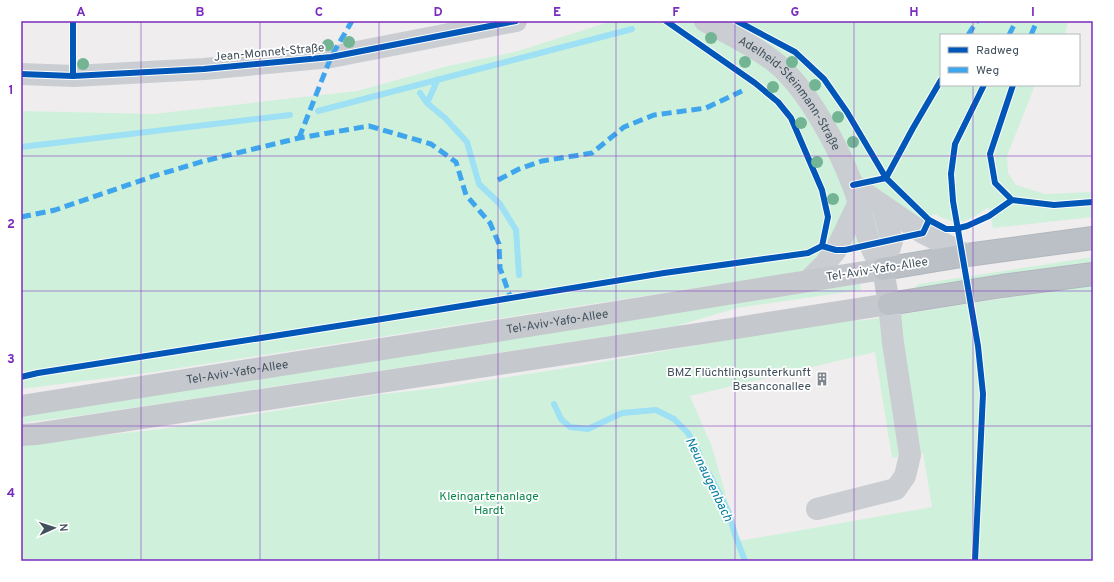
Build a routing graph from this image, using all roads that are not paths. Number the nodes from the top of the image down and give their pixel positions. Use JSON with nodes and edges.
{"nodes":[{"id":1,"x":516,"y":21,"type":"edge"},
{"id":2,"x":705,"y":21,"type":"edge"},
{"id":3,"x":21,"y":74,"type":"edge"},
{"id":4,"x":856,"y":194,"type":"junction"},
{"id":5,"x":882,"y":205,"type":"junction"},
{"id":6,"x":1093,"y":238,"type":"edge"},
{"id":7,"x":968,"y":255,"type":"junction"},
{"id":8,"x":883,"y":268,"type":"junction"},
{"id":9,"x":1093,"y":274,"type":"edge"},
{"id":10,"x":809,"y":280,"type":"junction"},
{"id":11,"x":889,"y":304,"type":"junction"},
{"id":12,"x":21,"y":406,"type":"edge"},
{"id":13,"x":21,"y":435,"type":"edge"},
{"id":14,"x":817,"y":509,"type":"dead end"}],
"edges":[{"from":1,"to":3,"type":"street","name":"Jean-Monnet-Straße"},
{"from":2,"to":4,"type":"street","name":"Adelheid-Steinmann-Straße"},
{"from":4,"to":5,"type":"street"},
{"from":4,"to":8,"type":"street","name":"Adelheid-Steinmann-Straße"},
{"from":4,"to":10,"type":"street"},
{"from":5,"to":7,"type":"street"},
{"from":5,"to":8,"type":"street"},
{"from":6,"to":7,"type":"highway","name":"Tel-Aviv-Yafo-Allee"},
{"from":7,"to":8,"type":"highway","name":"Tel-Aviv-Yafo-Allee"},
{"from":8,"to":10,"type":"main road","name":"Tel-Aviv-Yafo-Allee"},
{"from":8,"to":11,"type":"main road"},
{"from":9,"to":11,"type":"highway"},
{"from":10,"to":12,"type":"main road","name":"Tel-Aviv-Yafo-Allee"},
{"from":11,"to":13,"type":"main road"},
{"from":11,"to":14,"type":"street"}]}
